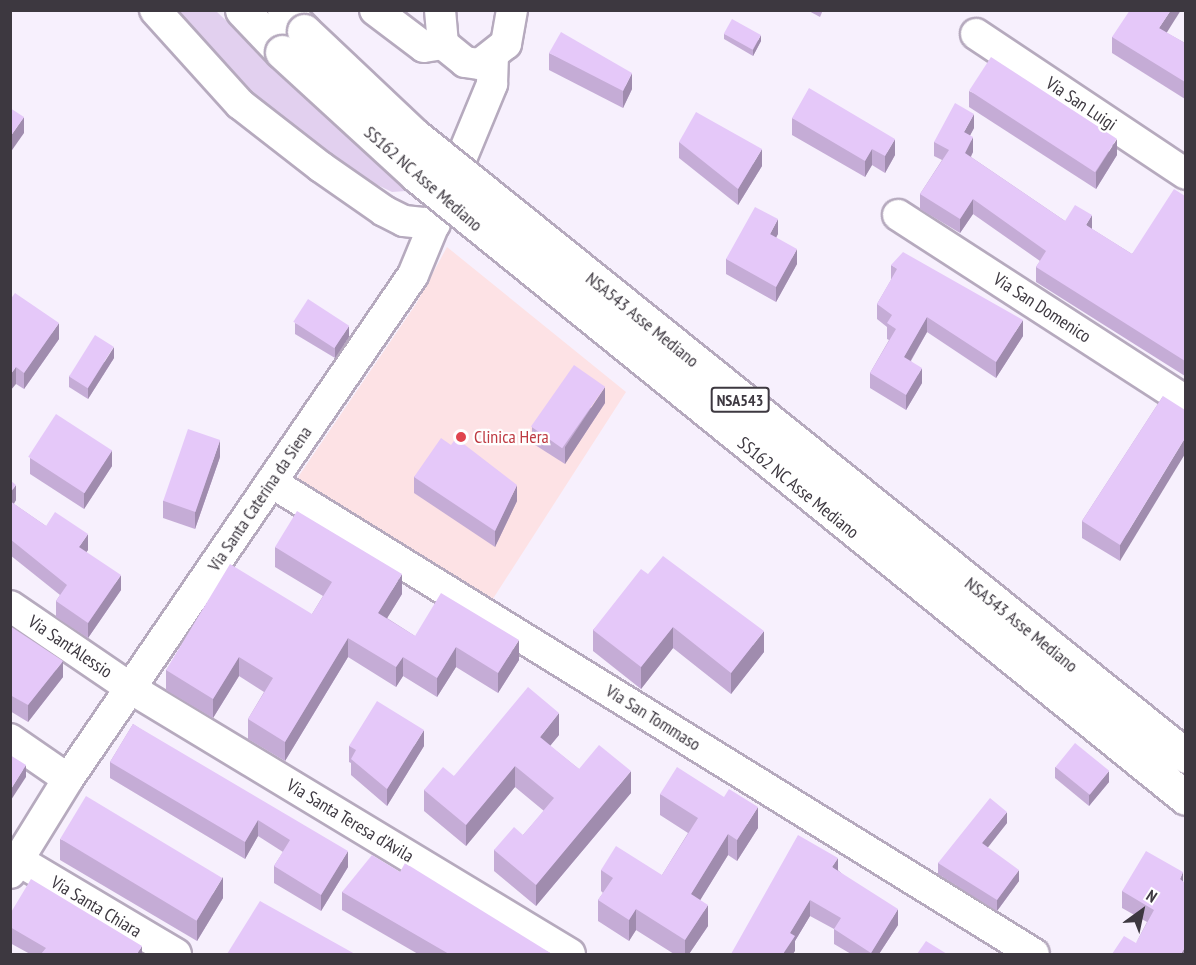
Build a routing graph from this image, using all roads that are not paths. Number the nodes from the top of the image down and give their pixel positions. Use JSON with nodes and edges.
{"nodes":[{"id":1,"x":155,"y":10,"type":"edge"},
{"id":2,"x":242,"y":10,"type":"edge"},
{"id":3,"x":375,"y":10,"type":"edge"},
{"id":4,"x":440,"y":10,"type":"edge"},
{"id":5,"x":512,"y":10,"type":"edge"},
{"id":6,"x":290,"y":31,"type":"edge"},
{"id":7,"x":976,"y":34,"type":"dead end"},
{"id":8,"x":467,"y":55,"type":"junction"},
{"id":9,"x":1182,"y":164,"type":"edge"},
{"id":10,"x":898,"y":215,"type":"dead end"},
{"id":11,"x":435,"y":224,"type":"junction"},
{"id":12,"x":1185,"y":401,"type":"edge"},
{"id":13,"x":271,"y":482,"type":"junction"},
{"id":14,"x":10,"y":606,"type":"edge"},
{"id":15,"x":130,"y":688,"type":"junction"},
{"id":16,"x":10,"y":739,"type":"edge"},
{"id":17,"x":1185,"y":756,"type":"edge"},
{"id":18,"x":69,"y":779,"type":"junction"},
{"id":19,"x":1185,"y":798,"type":"edge"},
{"id":20,"x":13,"y":866,"type":"edge"},
{"id":21,"x":176,"y":954,"type":"edge"},
{"id":22,"x":570,"y":954,"type":"edge"},
{"id":23,"x":1034,"y":954,"type":"edge"}],
"edges":[{"from":1,"to":11,"type":"street"},
{"from":2,"to":6,"type":"highway","name":"NSA543 Asse Mediano","number":"NSA543"},
{"from":3,"to":8,"type":"street"},
{"from":4,"to":8,"type":"street"},
{"from":5,"to":8,"type":"street"},
{"from":6,"to":17,"type":"highway","name":"NSA543 Asse Mediano","number":"NSA543","bridge":true},
{"from":6,"to":19,"type":"highway","name":"SS162 NC Asse Mediano","bridge":true},
{"from":7,"to":9,"type":"street","name":"Via San Luigi"},
{"from":8,"to":11,"type":"street","name":"Via Santa Caterina da Siena"},
{"from":10,"to":12,"type":"street","name":"Via San Domenico"},
{"from":11,"to":13,"type":"street","name":"Via Santa Caterina da Siena"},
{"from":13,"to":15,"type":"street","name":"Via Santa Caterina da Siena"},
{"from":13,"to":23,"type":"street","name":"Via San Tommaso"},
{"from":14,"to":15,"type":"street","name":"Via Sant'Alessio"},
{"from":15,"to":18,"type":"street","name":"Via Santa Caterina da Siena"},
{"from":15,"to":22,"type":"street","name":"Via Santa Teresa d'Avila"},
{"from":16,"to":18,"type":"street"},
{"from":18,"to":20,"type":"street","name":"Via Santa Caterina da Siena"},
{"from":20,"to":21,"type":"street","name":"Via Santa Chiara"}]}
